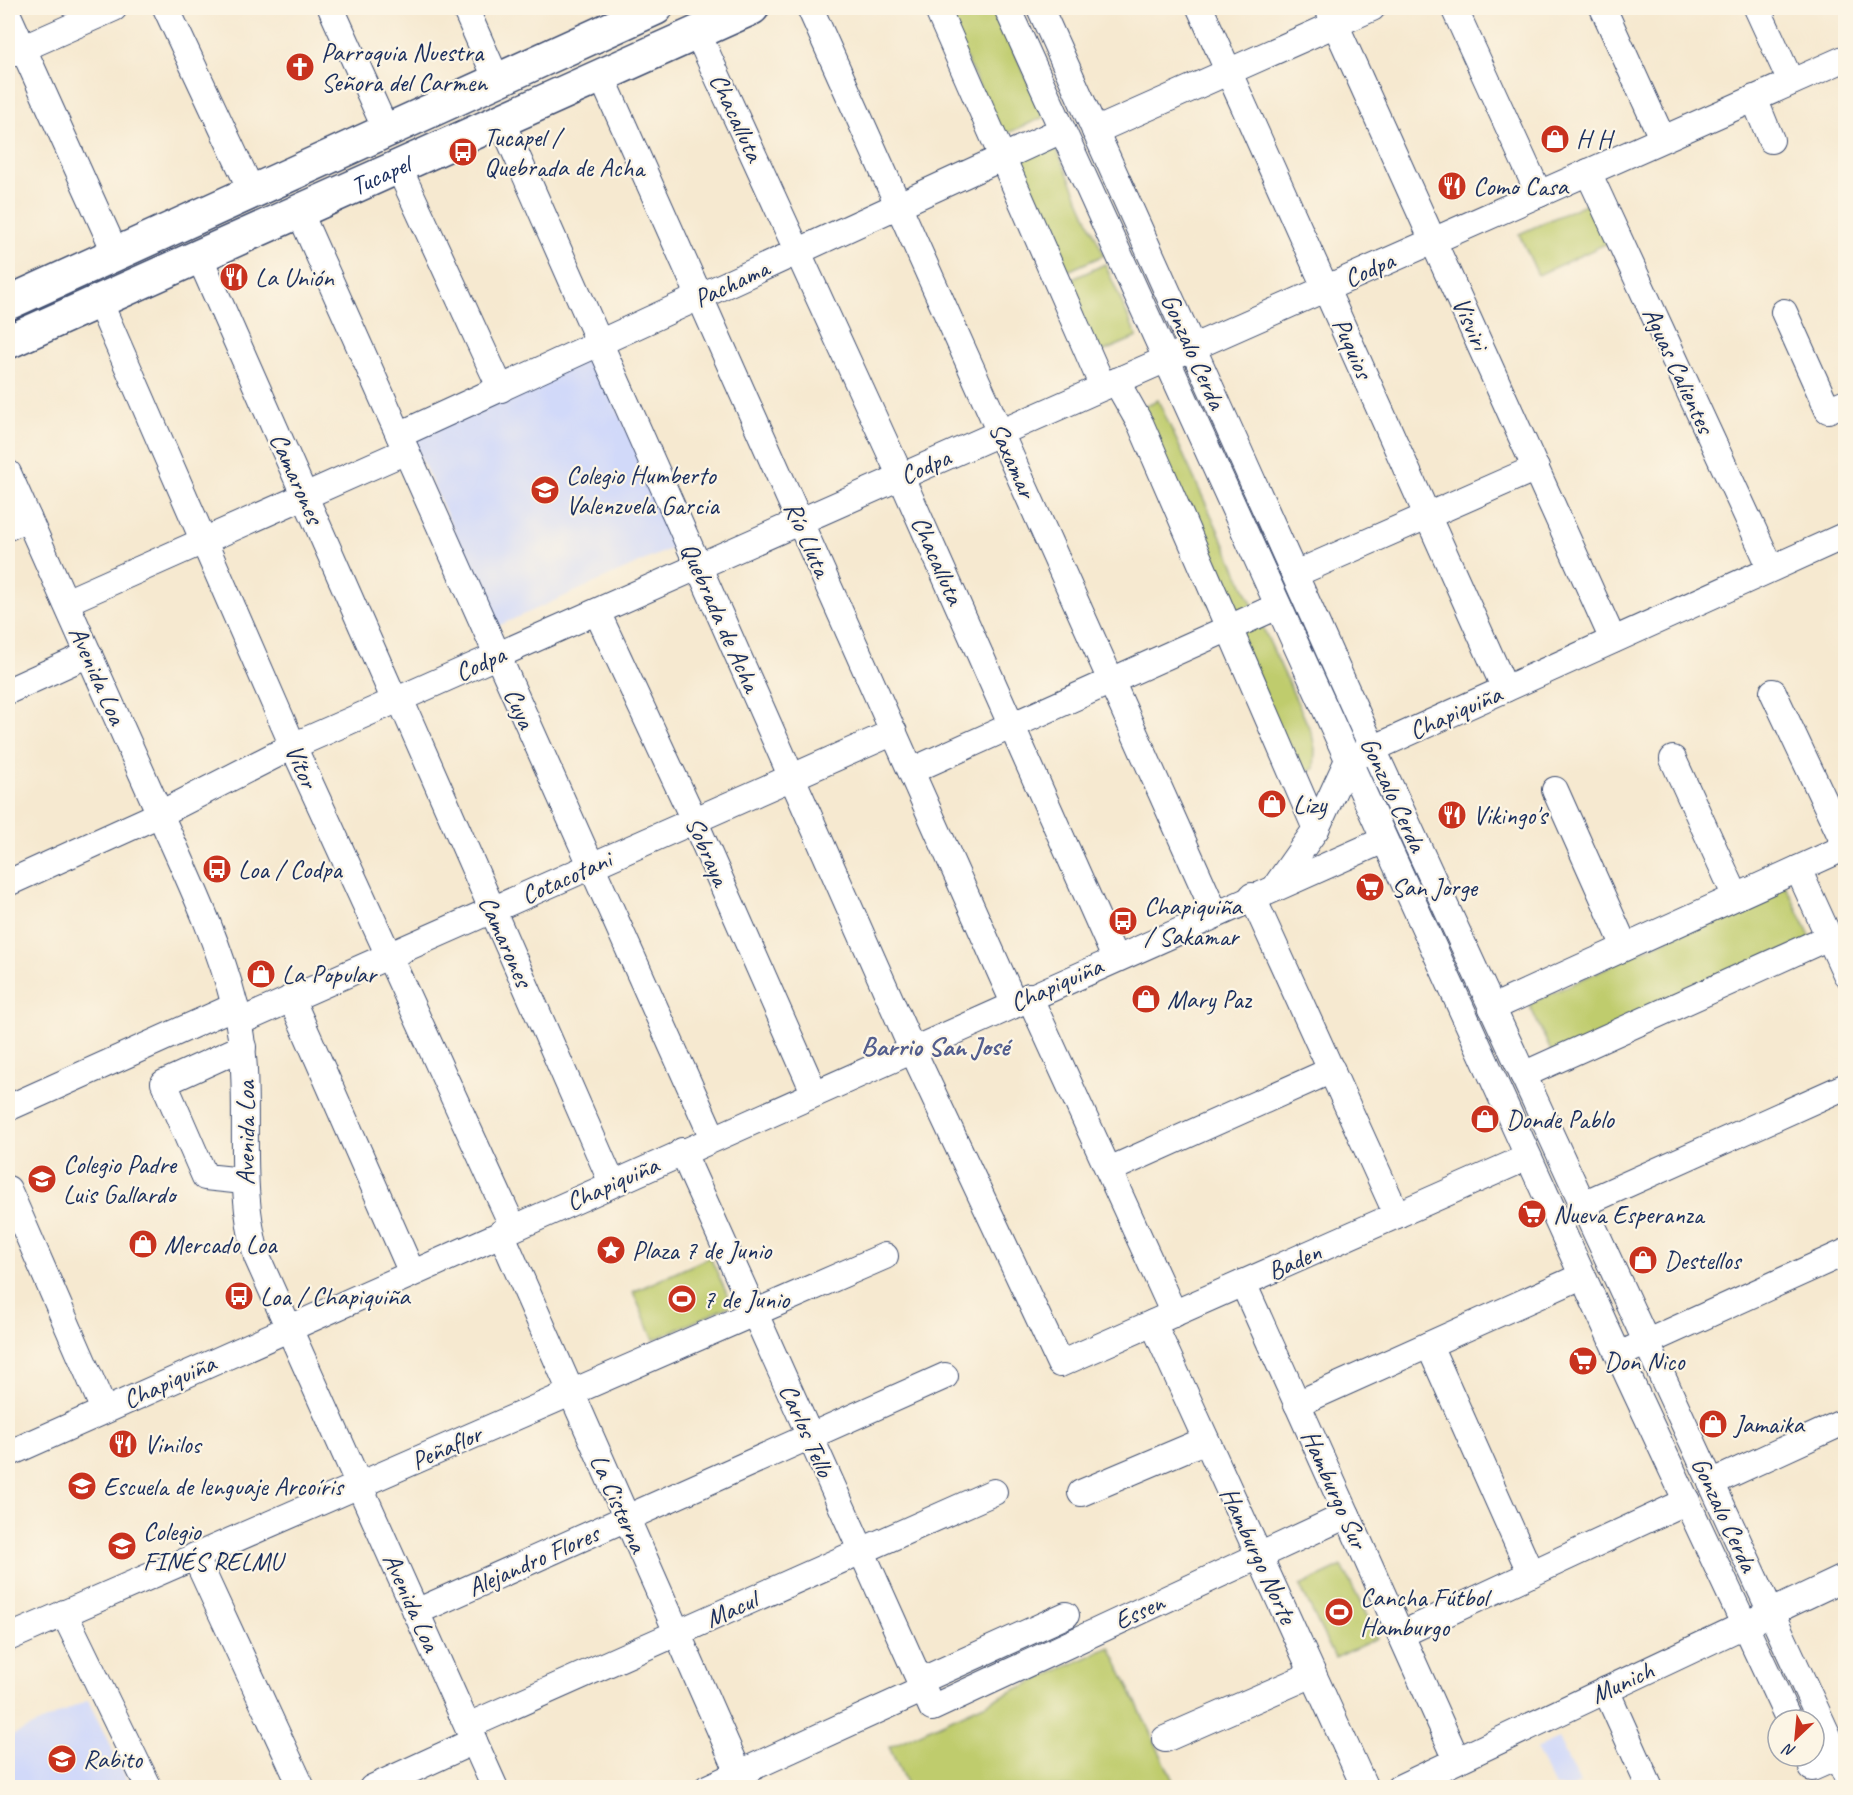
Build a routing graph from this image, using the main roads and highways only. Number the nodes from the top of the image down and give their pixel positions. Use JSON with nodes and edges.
{"nodes":[{"id":1,"x":656,"y":8,"type":"edge"},
{"id":2,"x":737,"y":10,"type":"edge"},
{"id":3,"x":8,"y":303,"type":"edge"},
{"id":4,"x":8,"y":342,"type":"edge"}],
"edges":[{"from":1,"to":3,"type":"main road","name":"Tucapel"},
{"from":2,"to":4,"type":"main road","name":"Tucapel"}]}
